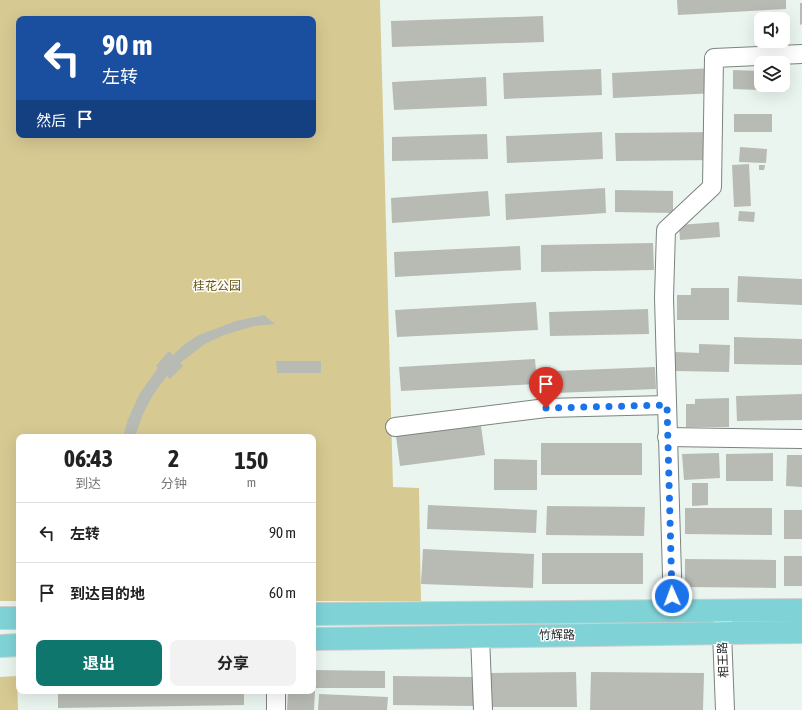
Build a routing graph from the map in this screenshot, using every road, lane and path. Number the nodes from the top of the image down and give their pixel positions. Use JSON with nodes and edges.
{"nodes":[{"id":1,"x":802,"y":54,"type":"edge"},
{"id":2,"x":667,"y":405,"type":"junction"},
{"id":3,"x":395,"y":427,"type":"dead end"},
{"id":4,"x":668,"y":437,"type":"junction"},
{"id":5,"x":802,"y":439,"type":"edge"},
{"id":6,"x":673,"y":610,"type":"junction"},
{"id":7,"x":724,"y":610,"type":"junction"},
{"id":8,"x":802,"y":610,"type":"edge"},
{"id":9,"x":316,"y":614,"type":"edge"},
{"id":10,"x":0,"y":618,"type":"edge"},
{"id":11,"x":16,"y":618,"type":"edge"},
{"id":12,"x":722,"y":632,"type":"junction"},
{"id":13,"x":802,"y":632,"type":"edge"},
{"id":14,"x":480,"y":636,"type":"junction"},
{"id":15,"x":316,"y":639,"type":"edge"},
{"id":16,"x":16,"y":645,"type":"edge"},
{"id":17,"x":0,"y":646,"type":"edge"},
{"id":18,"x":276,"y":694,"type":"edge"},
{"id":19,"x":276,"y":710,"type":"edge"},
{"id":20,"x":482,"y":710,"type":"edge"},
{"id":21,"x":724,"y":710,"type":"edge"}],
"edges":[{"from":1,"to":2,"type":"street"},
{"from":2,"to":3,"type":"street"},
{"from":2,"to":4,"type":"street"},
{"from":4,"to":5,"type":"street"},
{"from":4,"to":6,"type":"street"},
{"from":6,"to":7,"type":"main road","name":"竹辉路"},
{"from":6,"to":9,"type":"main road","name":"竹辉路"},
{"from":7,"to":8,"type":"main road","name":"竹辉路"},
{"from":7,"to":12,"type":"street","name":"相王路"},
{"from":10,"to":11,"type":"main road"},
{"from":12,"to":13,"type":"main road","name":"竹辉路"},
{"from":12,"to":14,"type":"main road","name":"竹辉路"},
{"from":12,"to":21,"type":"street","name":"相王路"},
{"from":14,"to":15,"type":"main road","name":"竹辉路"},
{"from":14,"to":20,"type":"street"},
{"from":16,"to":17,"type":"main road"},
{"from":18,"to":19,"type":"street"}]}
